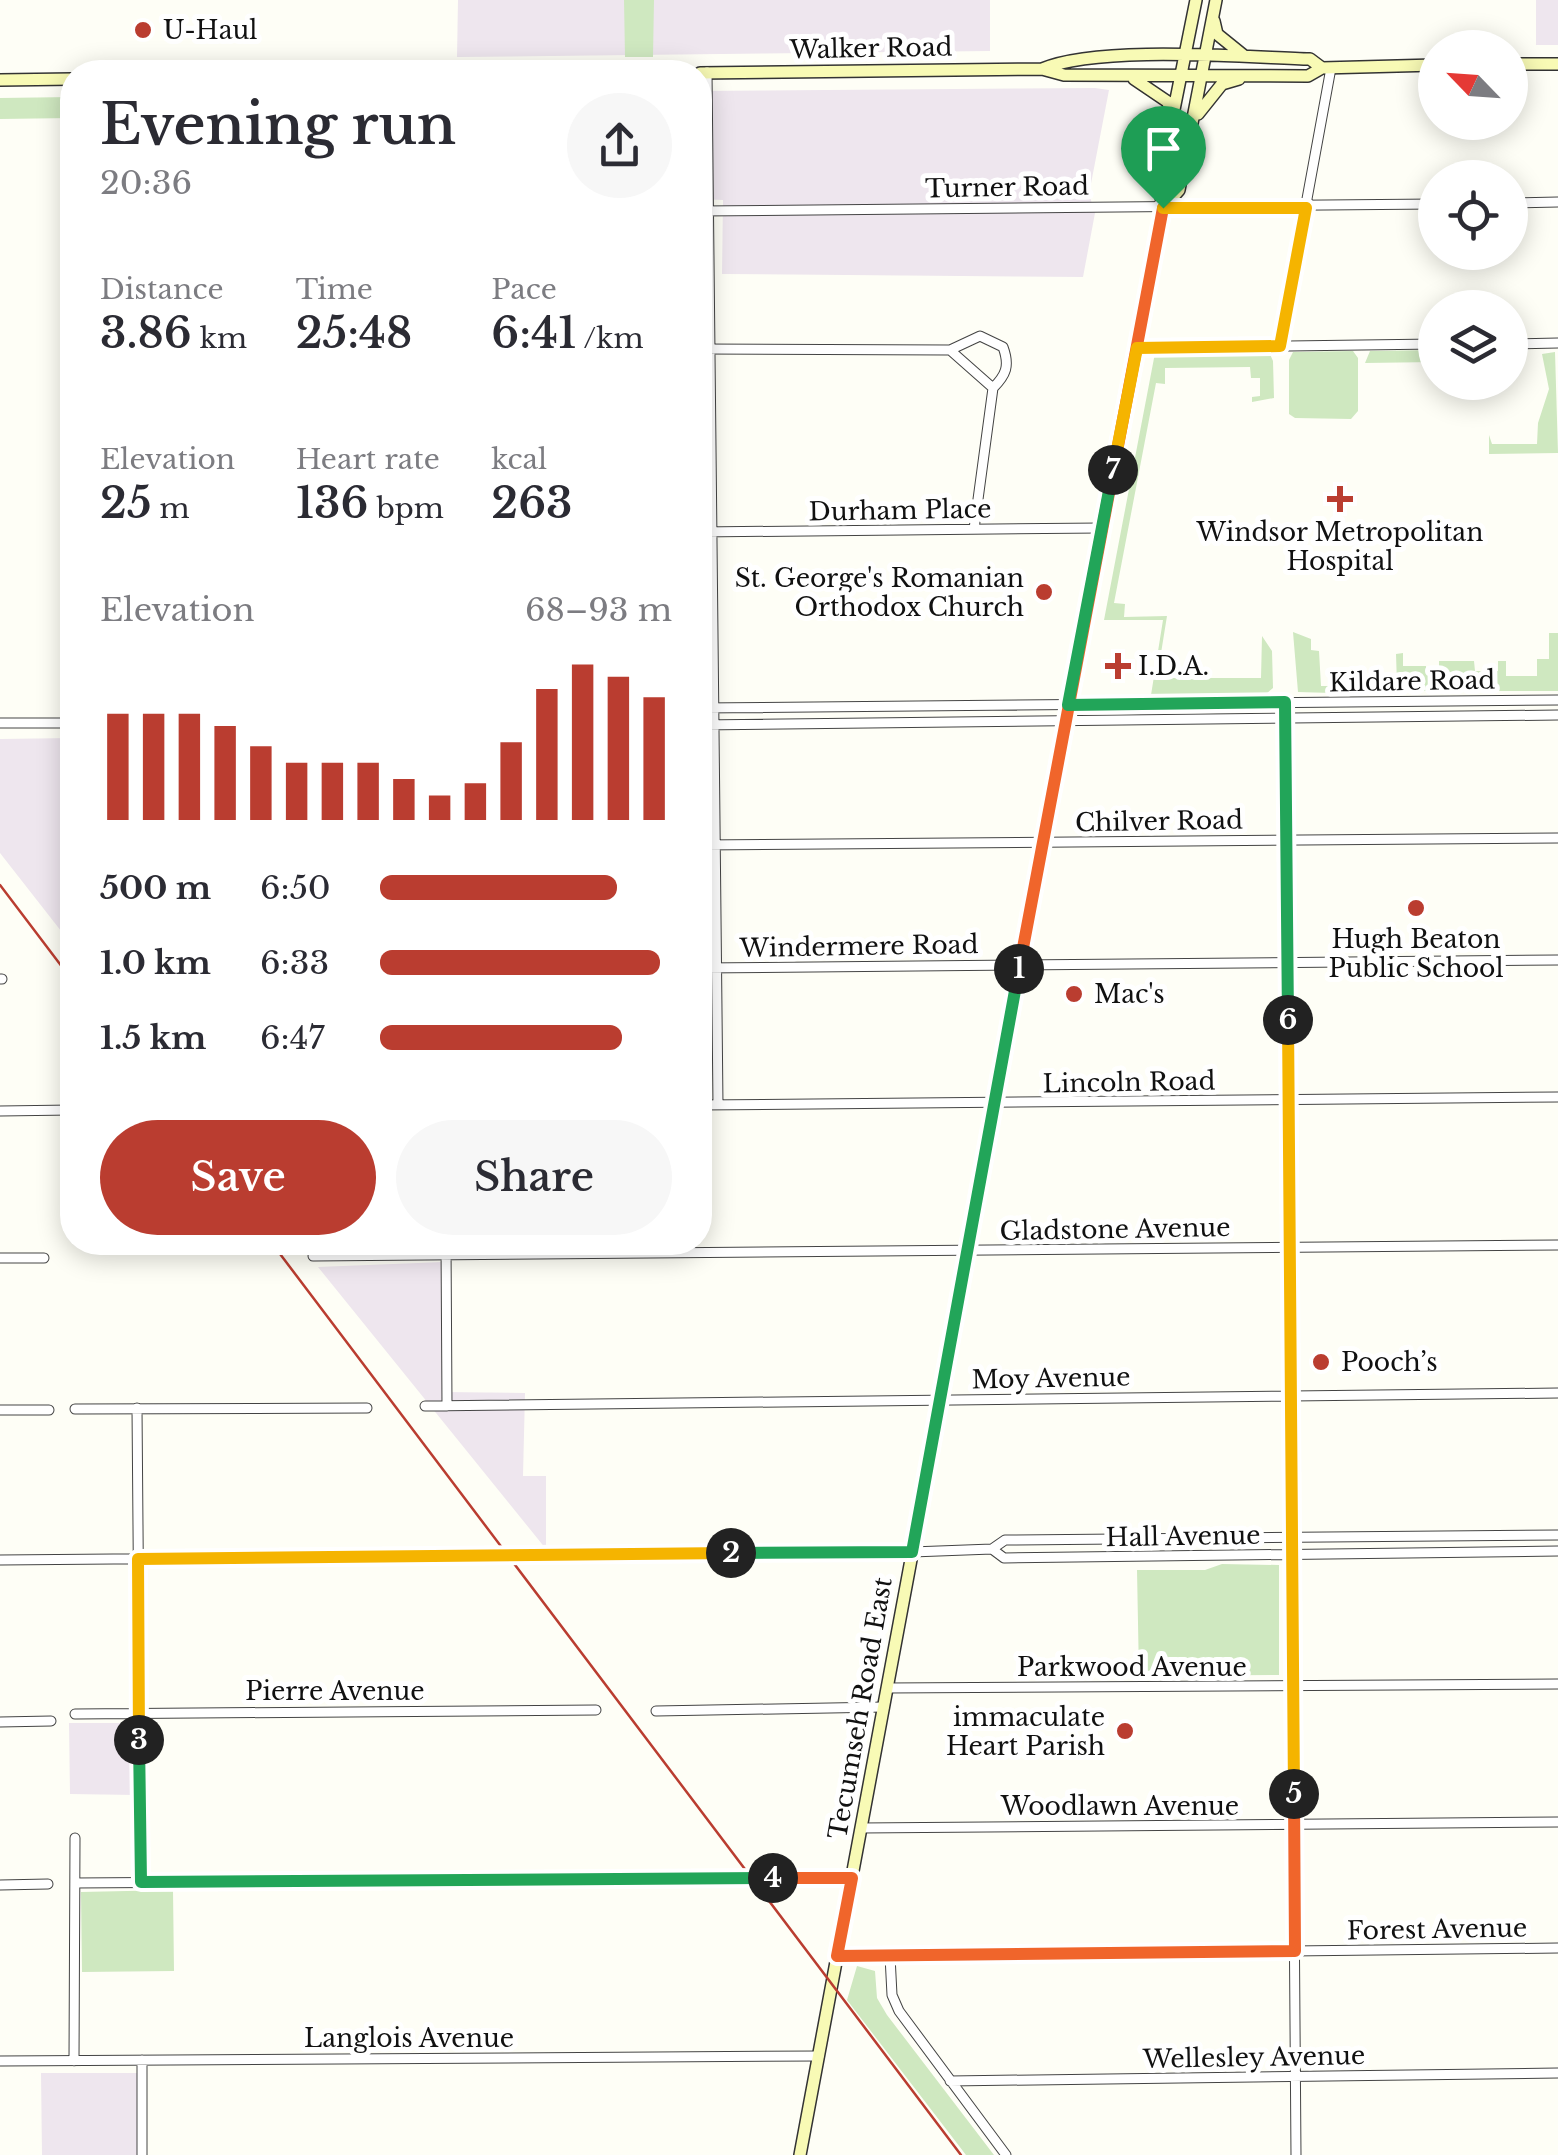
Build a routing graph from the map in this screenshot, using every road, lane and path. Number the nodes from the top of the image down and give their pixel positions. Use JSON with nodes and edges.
{"nodes":[{"id":1,"x":1196,"y":0,"type":"edge"},
{"id":2,"x":1216,"y":0,"type":"edge"},
{"id":3,"x":1213,"y":17,"type":"junction"},
{"id":4,"x":1185,"y":56,"type":"junction"},
{"id":5,"x":1206,"y":57,"type":"junction"},
{"id":6,"x":1249,"y":58,"type":"junction"},
{"id":7,"x":1528,"y":64,"type":"edge"},
{"id":8,"x":1558,"y":64,"type":"edge"},
{"id":9,"x":1418,"y":65,"type":"edge"},
{"id":10,"x":1327,"y":68,"type":"junction"},
{"id":11,"x":1042,"y":69,"type":"junction"},
{"id":12,"x":712,"y":72,"type":"edge"},
{"id":13,"x":1181,"y":75,"type":"junction"},
{"id":14,"x":1203,"y":75,"type":"junction"},
{"id":15,"x":1127,"y":76,"type":"junction"},
{"id":16,"x":1247,"y":76,"type":"junction"},
{"id":17,"x":60,"y":79,"type":"edge"},
{"id":18,"x":0,"y":80,"type":"edge"},
{"id":19,"x":1172,"y":120,"type":"junction"},
{"id":20,"x":1191,"y":127,"type":"junction"},
{"id":21,"x":1558,"y":202,"type":"edge"},
{"id":22,"x":1528,"y":203,"type":"edge"},
{"id":23,"x":1418,"y":205,"type":"edge"},
{"id":24,"x":1163,"y":208,"type":"junction"},
{"id":25,"x":1306,"y":208,"type":"junction"},
{"id":26,"x":712,"y":211,"type":"edge"},
{"id":27,"x":1558,"y":343,"type":"edge"},
{"id":28,"x":1418,"y":344,"type":"edge"},
{"id":29,"x":1528,"y":344,"type":"edge"},
{"id":30,"x":1280,"y":346,"type":"junction"},
{"id":31,"x":1137,"y":348,"type":"junction"},
{"id":32,"x":712,"y":349,"type":"edge"},
{"id":33,"x":950,"y":350,"type":"junction"},
{"id":34,"x":993,"y":388,"type":"junction"},
{"id":35,"x":1101,"y":528,"type":"junction"},
{"id":36,"x":974,"y":529,"type":"junction"},
{"id":37,"x":712,"y":532,"type":"joint"},
{"id":38,"x":1558,"y":700,"type":"edge"},
{"id":39,"x":1285,"y":702,"type":"junction"},
{"id":40,"x":1068,"y":705,"type":"junction"},
{"id":41,"x":847,"y":706,"type":"junction"},
{"id":42,"x":714,"y":708,"type":"junction"},
{"id":43,"x":1558,"y":715,"type":"edge"},
{"id":44,"x":1285,"y":718,"type":"junction"},
{"id":45,"x":1065,"y":720,"type":"junction"},
{"id":46,"x":60,"y":722,"type":"edge"},
{"id":47,"x":0,"y":723,"type":"edge"},
{"id":48,"x":848,"y":723,"type":"junction"},
{"id":49,"x":714,"y":725,"type":"junction"},
{"id":50,"x":1558,"y":838,"type":"edge"},
{"id":51,"x":1286,"y":840,"type":"junction"},
{"id":52,"x":1043,"y":842,"type":"junction"},
{"id":53,"x":715,"y":845,"type":"junction"},
{"id":54,"x":1558,"y":960,"type":"edge"},
{"id":55,"x":1287,"y":963,"type":"junction"},
{"id":56,"x":1020,"y":965,"type":"junction"},
{"id":57,"x":712,"y":968,"type":"edge"},
{"id":58,"x":717,"y":968,"type":"junction"},
{"id":59,"x":1558,"y":1097,"type":"edge"},
{"id":60,"x":1288,"y":1100,"type":"junction"},
{"id":61,"x":995,"y":1103,"type":"junction"},
{"id":62,"x":712,"y":1105,"type":"edge"},
{"id":63,"x":718,"y":1105,"type":"junction"},
{"id":64,"x":60,"y":1110,"type":"edge"},
{"id":65,"x":0,"y":1111,"type":"edge"},
{"id":66,"x":1558,"y":1245,"type":"edge"},
{"id":67,"x":1290,"y":1247,"type":"junction"},
{"id":68,"x":968,"y":1250,"type":"junction"},
{"id":69,"x":712,"y":1252,"type":"edge"},
{"id":70,"x":446,"y":1255,"type":"joint"},
{"id":71,"x":313,"y":1256,"type":"dead end"},
{"id":72,"x":2,"y":1258,"type":"edge"},
{"id":73,"x":44,"y":1258,"type":"dead end"},
{"id":74,"x":1558,"y":1394,"type":"edge"},
{"id":75,"x":1290,"y":1396,"type":"junction"},
{"id":76,"x":940,"y":1402,"type":"junction"},
{"id":77,"x":424,"y":1406,"type":"dead end"},
{"id":78,"x":447,"y":1406,"type":"junction"},
{"id":79,"x":137,"y":1408,"type":"junction"},
{"id":80,"x":367,"y":1408,"type":"dead end"},
{"id":81,"x":75,"y":1409,"type":"dead end"},
{"id":82,"x":0,"y":1410,"type":"edge"},
{"id":83,"x":49,"y":1410,"type":"dead end"},
{"id":84,"x":1558,"y":1535,"type":"edge"},
{"id":85,"x":1292,"y":1538,"type":"junction"},
{"id":86,"x":992,"y":1549,"type":"junction"},
{"id":87,"x":1558,"y":1551,"type":"edge"},
{"id":88,"x":912,"y":1552,"type":"junction"},
{"id":89,"x":1292,"y":1554,"type":"junction"},
{"id":90,"x":138,"y":1559,"type":"junction"},
{"id":91,"x":0,"y":1560,"type":"edge"},
{"id":92,"x":1558,"y":1684,"type":"edge"},
{"id":93,"x":1293,"y":1686,"type":"junction"},
{"id":94,"x":887,"y":1688,"type":"junction"},
{"id":95,"x":884,"y":1707,"type":"junction"},
{"id":96,"x":596,"y":1710,"type":"dead end"},
{"id":97,"x":656,"y":1711,"type":"dead end"},
{"id":98,"x":139,"y":1713,"type":"junction"},
{"id":99,"x":74,"y":1714,"type":"dead end"},
{"id":100,"x":0,"y":1722,"type":"edge"},
{"id":101,"x":50,"y":1722,"type":"dead end"},
{"id":102,"x":1558,"y":1822,"type":"edge"},
{"id":103,"x":1294,"y":1824,"type":"junction"},
{"id":104,"x":861,"y":1828,"type":"junction"},
{"id":105,"x":75,"y":1838,"type":"dead end"},
{"id":106,"x":852,"y":1878,"type":"junction"},
{"id":107,"x":141,"y":1882,"type":"junction"},
{"id":108,"x":75,"y":1883,"type":"junction"},
{"id":109,"x":48,"y":1884,"type":"dead end"},
{"id":110,"x":0,"y":1885,"type":"edge"},
{"id":111,"x":1558,"y":1948,"type":"edge"},
{"id":112,"x":1295,"y":1951,"type":"junction"},
{"id":113,"x":837,"y":1956,"type":"junction"},
{"id":114,"x":890,"y":1956,"type":"junction"},
{"id":115,"x":819,"y":2056,"type":"junction"},
{"id":116,"x":142,"y":2060,"type":"junction"},
{"id":117,"x":0,"y":2061,"type":"edge"},
{"id":118,"x":74,"y":2061,"type":"junction"},
{"id":119,"x":1558,"y":2074,"type":"edge"},
{"id":120,"x":1296,"y":2076,"type":"junction"},
{"id":121,"x":950,"y":2080,"type":"junction"},
{"id":122,"x":142,"y":2155,"type":"edge"},
{"id":123,"x":800,"y":2155,"type":"edge"},
{"id":124,"x":1006,"y":2155,"type":"edge"},
{"id":125,"x":1296,"y":2155,"type":"edge"}],
"edges":[{"from":1,"to":4,"type":"main road","name":"Tecumseh Road East"},
{"from":2,"to":3,"type":"main road","name":"Tecumseh Road East"},
{"from":3,"to":5,"type":"main road","name":"Tecumseh Road East"},
{"from":3,"to":6,"type":"main road"},
{"from":4,"to":5,"type":"main road","name":"Walker Road"},
{"from":4,"to":11,"type":"main road","name":"Walker Road"},
{"from":4,"to":13,"type":"main road","name":"Tecumseh Road East"},
{"from":5,"to":6,"type":"main road","name":"Walker Road"},
{"from":5,"to":14,"type":"main road","name":"Tecumseh Road East"},
{"from":6,"to":10,"type":"main road","name":"Walker Road"},
{"from":7,"to":8,"type":"main road"},
{"from":9,"to":10,"type":"main road","name":"Walker Road"},
{"from":10,"to":16,"type":"main road","name":"Walker Road"},
{"from":10,"to":25,"type":"street"},
{"from":11,"to":12,"type":"main road","name":"Walker Road"},
{"from":11,"to":15,"type":"main road","name":"Walker Road"},
{"from":13,"to":14,"type":"main road","name":"Walker Road"},
{"from":13,"to":15,"type":"main road","name":"Walker Road"},
{"from":13,"to":19,"type":"main road","name":"Tecumseh Road East"},
{"from":14,"to":16,"type":"main road","name":"Walker Road"},
{"from":14,"to":20,"type":"main road","name":"Tecumseh Road East"},
{"from":15,"to":19,"type":"main road"},
{"from":16,"to":20,"type":"main road"},
{"from":17,"to":18,"type":"main road"},
{"from":19,"to":24,"type":"main road","name":"Tecumseh Road East"},
{"from":20,"to":24,"type":"main road","name":"Tecumseh Road East"},
{"from":21,"to":22,"type":"street"},
{"from":23,"to":25,"type":"street","name":"Turner Road"},
{"from":24,"to":25,"type":"street","name":"Turner Road"},
{"from":24,"to":26,"type":"street","name":"Turner Road"},
{"from":24,"to":31,"type":"main road","name":"Tecumseh Road East"},
{"from":25,"to":30,"type":"street"},
{"from":27,"to":29,"type":"street"},
{"from":28,"to":30,"type":"street"},
{"from":30,"to":31,"type":"street"},
{"from":31,"to":35,"type":"main road","name":"Tecumseh Road East"},
{"from":32,"to":33,"type":"street"},
{"from":33,"to":34,"type":"street"},
{"from":33,"to":34,"type":"street"},
{"from":34,"to":36,"type":"street"},
{"from":35,"to":36,"type":"street","name":"Durham Place"},
{"from":35,"to":40,"type":"main road","name":"Tecumseh Road East"},
{"from":36,"to":37,"type":"street","name":"Durham Place"},
{"from":37,"to":42,"type":"street"},
{"from":38,"to":39,"type":"street","name":"Kildare Road"},
{"from":39,"to":40,"type":"street","name":"Kildare Road"},
{"from":39,"to":44,"type":"street"},
{"from":40,"to":41,"type":"street","name":"Kildare Road"},
{"from":40,"to":45,"type":"main road","name":"Tecumseh Road East"},
{"from":41,"to":42,"type":"street","name":"Kildare Road"},
{"from":41,"to":48,"type":"street"},
{"from":42,"to":49,"type":"street"},
{"from":43,"to":44,"type":"street","name":"Kildare Road"},
{"from":44,"to":45,"type":"street","name":"Kildare Road"},
{"from":44,"to":51,"type":"street"},
{"from":45,"to":48,"type":"street","name":"Kildare Road"},
{"from":45,"to":52,"type":"main road","name":"Tecumseh Road East"},
{"from":46,"to":47,"type":"street"},
{"from":48,"to":49,"type":"street","name":"Kildare Road"},
{"from":49,"to":53,"type":"street"},
{"from":50,"to":51,"type":"street","name":"Chilver Road"},
{"from":51,"to":52,"type":"street","name":"Chilver Road"},
{"from":51,"to":55,"type":"street"},
{"from":52,"to":53,"type":"street","name":"Chilver Road"},
{"from":52,"to":56,"type":"main road","name":"Tecumseh Road East"},
{"from":53,"to":58,"type":"street"},
{"from":54,"to":55,"type":"street","name":"Windermere Road"},
{"from":55,"to":56,"type":"street","name":"Windermere Road"},
{"from":55,"to":60,"type":"street"},
{"from":56,"to":58,"type":"street","name":"Windermere Road"},
{"from":56,"to":61,"type":"main road","name":"Tecumseh Road East"},
{"from":57,"to":58,"type":"street","name":"Windermere Road"},
{"from":58,"to":63,"type":"street"},
{"from":59,"to":60,"type":"street","name":"Lincoln Road"},
{"from":60,"to":61,"type":"street","name":"Lincoln Road"},
{"from":60,"to":67,"type":"street"},
{"from":61,"to":63,"type":"street","name":"Lincoln Road"},
{"from":61,"to":68,"type":"main road","name":"Tecumseh Road East"},
{"from":62,"to":63,"type":"street","name":"Lincoln Road"},
{"from":64,"to":65,"type":"street"},
{"from":66,"to":67,"type":"street","name":"Gladstone Avenue"},
{"from":67,"to":68,"type":"street","name":"Gladstone Avenue"},
{"from":67,"to":75,"type":"street"},
{"from":68,"to":69,"type":"street","name":"Gladstone Avenue"},
{"from":68,"to":76,"type":"main road","name":"Tecumseh Road East"},
{"from":70,"to":71,"type":"street","name":"Gladstone Avenue"},
{"from":70,"to":78,"type":"street"},
{"from":72,"to":73,"type":"street"},
{"from":74,"to":75,"type":"street","name":"Moy Avenue"},
{"from":75,"to":76,"type":"street","name":"Moy Avenue"},
{"from":75,"to":85,"type":"street"},
{"from":76,"to":78,"type":"street","name":"Moy Avenue"},
{"from":76,"to":88,"type":"main road","name":"Tecumseh Road East"},
{"from":77,"to":78,"type":"street","name":"Moy Avenue"},
{"from":79,"to":80,"type":"street"},
{"from":79,"to":81,"type":"street"},
{"from":79,"to":90,"type":"street"},
{"from":82,"to":83,"type":"street"},
{"from":84,"to":85,"type":"street","name":"Hall Avenue"},
{"from":85,"to":86,"type":"street","name":"Hall Avenue"},
{"from":85,"to":89,"type":"street"},
{"from":86,"to":88,"type":"street","name":"Hall Avenue"},
{"from":86,"to":89,"type":"street","name":"Hall Avenue"},
{"from":87,"to":89,"type":"street","name":"Hall Avenue"},
{"from":88,"to":90,"type":"street","name":"Hall Avenue"},
{"from":88,"to":94,"type":"main road","name":"Tecumseh Road East"},
{"from":89,"to":93,"type":"street"},
{"from":90,"to":91,"type":"street","name":"Hall Avenue"},
{"from":90,"to":98,"type":"street"},
{"from":92,"to":93,"type":"street","name":"Parkwood Avenue"},
{"from":93,"to":94,"type":"street","name":"Parkwood Avenue"},
{"from":93,"to":103,"type":"street"},
{"from":94,"to":95,"type":"main road","name":"Tecumseh Road East"},
{"from":95,"to":97,"type":"street"},
{"from":95,"to":104,"type":"main road","name":"Tecumseh Road East"},
{"from":96,"to":98,"type":"street","name":"Pierre Avenue"},
{"from":98,"to":99,"type":"street","name":"Pierre Avenue"},
{"from":98,"to":107,"type":"street"},
{"from":100,"to":101,"type":"street"},
{"from":102,"to":103,"type":"street","name":"Woodlawn Avenue"},
{"from":103,"to":104,"type":"street","name":"Woodlawn Avenue"},
{"from":103,"to":112,"type":"street"},
{"from":104,"to":106,"type":"main road","name":"Tecumseh Road East"},
{"from":105,"to":108,"type":"street"},
{"from":106,"to":107,"type":"street"},
{"from":106,"to":113,"type":"main road","name":"Tecumseh Road East"},
{"from":107,"to":108,"type":"street"},
{"from":108,"to":118,"type":"street"},
{"from":109,"to":110,"type":"street"},
{"from":111,"to":112,"type":"street","name":"Forest Avenue"},
{"from":112,"to":114,"type":"street","name":"Forest Avenue"},
{"from":112,"to":120,"type":"street"},
{"from":113,"to":114,"type":"street","name":"Forest Avenue"},
{"from":113,"to":115,"type":"main road","name":"Tecumseh Road East"},
{"from":114,"to":121,"type":"street"},
{"from":115,"to":116,"type":"street","name":"Langlois Avenue"},
{"from":115,"to":123,"type":"main road","name":"Tecumseh Road East"},
{"from":116,"to":118,"type":"street","name":"Langlois Avenue"},
{"from":116,"to":122,"type":"street"},
{"from":117,"to":118,"type":"street","name":"Langlois Avenue"},
{"from":119,"to":120,"type":"street","name":"Wellesley Avenue"},
{"from":120,"to":121,"type":"street","name":"Wellesley Avenue"},
{"from":120,"to":125,"type":"street"},
{"from":121,"to":124,"type":"street"}]}
